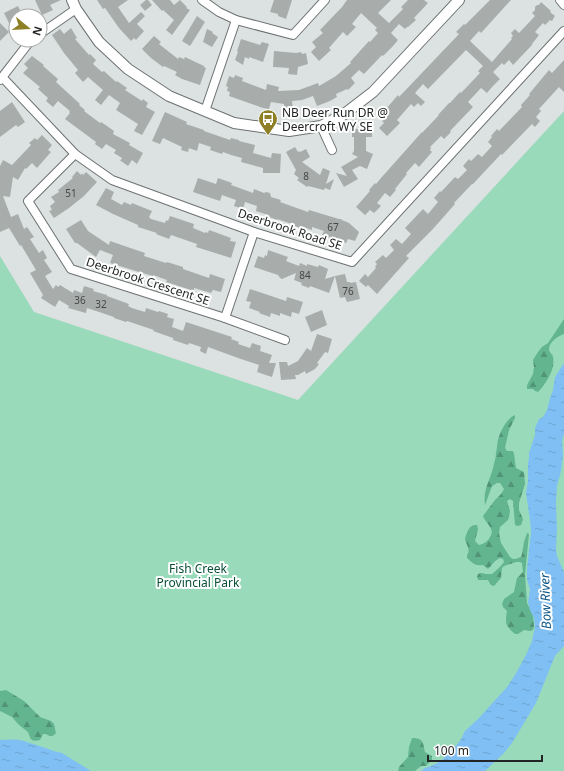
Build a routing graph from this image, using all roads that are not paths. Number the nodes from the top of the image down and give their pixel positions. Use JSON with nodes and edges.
{"nodes":[{"id":1,"x":202,"y":0,"type":"edge"},
{"id":2,"x":325,"y":0,"type":"edge"},
{"id":3,"x":459,"y":0,"type":"edge"},
{"id":4,"x":560,"y":0,"type":"edge"},
{"id":5,"x":74,"y":4,"type":"edge"},
{"id":6,"x":564,"y":5,"type":"edge"},
{"id":7,"x":236,"y":20,"type":"junction"},
{"id":8,"x":48,"y":27,"type":"edge"},
{"id":9,"x":564,"y":31,"type":"edge"},
{"id":10,"x":25,"y":48,"type":"edge"},
{"id":11,"x":1,"y":79,"type":"edge"},
{"id":12,"x":205,"y":111,"type":"junction"},
{"id":13,"x":321,"y":126,"type":"junction"},
{"id":14,"x":332,"y":150,"type":"dead end"},
{"id":15,"x":75,"y":154,"type":"junction"},
{"id":16,"x":254,"y":232,"type":"junction"},
{"id":17,"x":225,"y":318,"type":"junction"},
{"id":18,"x":285,"y":340,"type":"dead end"}],
"edges":[{"from":1,"to":7,"type":"street"},
{"from":2,"to":7,"type":"street"},
{"from":3,"to":13,"type":"street"},
{"from":4,"to":6,"type":"street"},
{"from":5,"to":8,"type":"street"},
{"from":5,"to":12,"type":"street"},
{"from":7,"to":12,"type":"street"},
{"from":9,"to":16,"type":"street","name":"Deerbrook Road SE"},
{"from":10,"to":11,"type":"street"},
{"from":11,"to":15,"type":"street","name":"Deerbrook Road SE"},
{"from":12,"to":13,"type":"street"},
{"from":13,"to":14,"type":"street"},
{"from":15,"to":16,"type":"street","name":"Deerbrook Road SE"},
{"from":15,"to":17,"type":"street","name":"Deerbrook Crescent SE"},
{"from":16,"to":17,"type":"street"},
{"from":17,"to":18,"type":"street"}]}
